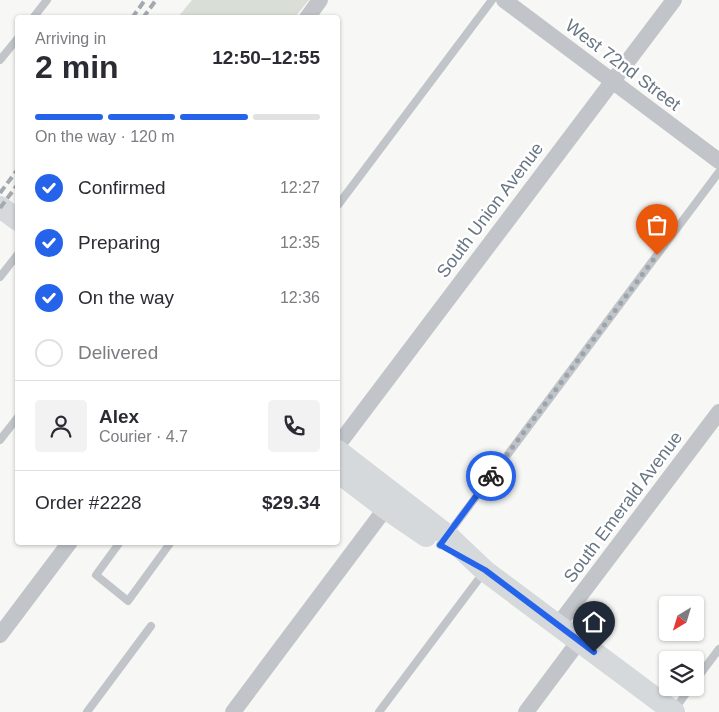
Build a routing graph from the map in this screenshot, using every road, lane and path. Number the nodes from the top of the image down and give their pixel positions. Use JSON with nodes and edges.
{"nodes":[{"id":1,"x":47,"y":0,"type":"edge"},
{"id":2,"x":320,"y":0,"type":"edge"},
{"id":3,"x":492,"y":0,"type":"edge"},
{"id":4,"x":504,"y":0,"type":"edge"},
{"id":5,"x":674,"y":0,"type":"edge"},
{"id":6,"x":35,"y":15,"type":"edge"},
{"id":7,"x":309,"y":15,"type":"edge"},
{"id":8,"x":15,"y":42,"type":"edge"},
{"id":9,"x":0,"y":60,"type":"edge"},
{"id":10,"x":613,"y":81,"type":"junction"},
{"id":11,"x":719,"y":161,"type":"edge"},
{"id":12,"x":719,"y":172,"type":"edge"},
{"id":13,"x":340,"y":202,"type":"edge"},
{"id":14,"x":0,"y":207,"type":"edge"},
{"id":15,"x":15,"y":218,"type":"edge"},
{"id":16,"x":15,"y":258,"type":"edge"},
{"id":17,"x":0,"y":277,"type":"edge"},
{"id":18,"x":719,"y":412,"type":"edge"},
{"id":19,"x":15,"y":421,"type":"edge"},
{"id":20,"x":0,"y":440,"type":"edge"},
{"id":21,"x":340,"y":442,"type":"edge"},
{"id":22,"x":340,"y":453,"type":"edge"},
{"id":23,"x":340,"y":473,"type":"edge"},
{"id":24,"x":390,"y":502,"type":"junction"},
{"id":25,"x":443,"y":540,"type":"junction"},
{"id":26,"x":68,"y":545,"type":"edge"},
{"id":27,"x":118,"y":545,"type":"edge"},
{"id":28,"x":169,"y":545,"type":"edge"},
{"id":29,"x":485,"y":570,"type":"junction"},
{"id":30,"x":558,"y":625,"type":"junction"},
{"id":31,"x":151,"y":626,"type":"dead end"},
{"id":32,"x":0,"y":635,"type":"edge"},
{"id":33,"x":579,"y":641,"type":"junction"},
{"id":34,"x":719,"y":650,"type":"edge"},
{"id":35,"x":704,"y":670,"type":"edge"},
{"id":36,"x":684,"y":696,"type":"edge"},
{"id":37,"x":87,"y":712,"type":"edge"},
{"id":38,"x":233,"y":712,"type":"edge"},
{"id":39,"x":379,"y":712,"type":"edge"},
{"id":40,"x":526,"y":712,"type":"edge"},
{"id":41,"x":673,"y":712,"type":"edge"}],
"edges":[{"from":1,"to":6,"type":"lane"},
{"from":2,"to":7,"type":"street"},
{"from":3,"to":13,"type":"lane"},
{"from":4,"to":10,"type":"street","name":"West 72nd Street"},
{"from":5,"to":10,"type":"street","name":"South Union Avenue"},
{"from":8,"to":9,"type":"lane"},
{"from":10,"to":11,"type":"street","name":"West 72nd Street"},
{"from":10,"to":21,"type":"street","name":"South Union Avenue"},
{"from":12,"to":25,"type":"lane"},
{"from":14,"to":15,"type":"main road"},
{"from":16,"to":17,"type":"lane"},
{"from":18,"to":30,"type":"street","name":"South Emerald Avenue"},
{"from":19,"to":20,"type":"lane"},
{"from":22,"to":24,"type":"main road"},
{"from":23,"to":24,"type":"main road"},
{"from":24,"to":25,"type":"main road"},
{"from":24,"to":38,"type":"street"},
{"from":25,"to":29,"type":"main road"},
{"from":26,"to":32,"type":"street"},
{"from":27,"to":28,"type":"lane"},
{"from":29,"to":30,"type":"main road"},
{"from":29,"to":39,"type":"lane"},
{"from":30,"to":33,"type":"main road"},
{"from":31,"to":37,"type":"lane"},
{"from":33,"to":40,"type":"street"},
{"from":33,"to":41,"type":"main road"},
{"from":34,"to":35,"type":"lane"},
{"from":36,"to":41,"type":"lane"}]}
